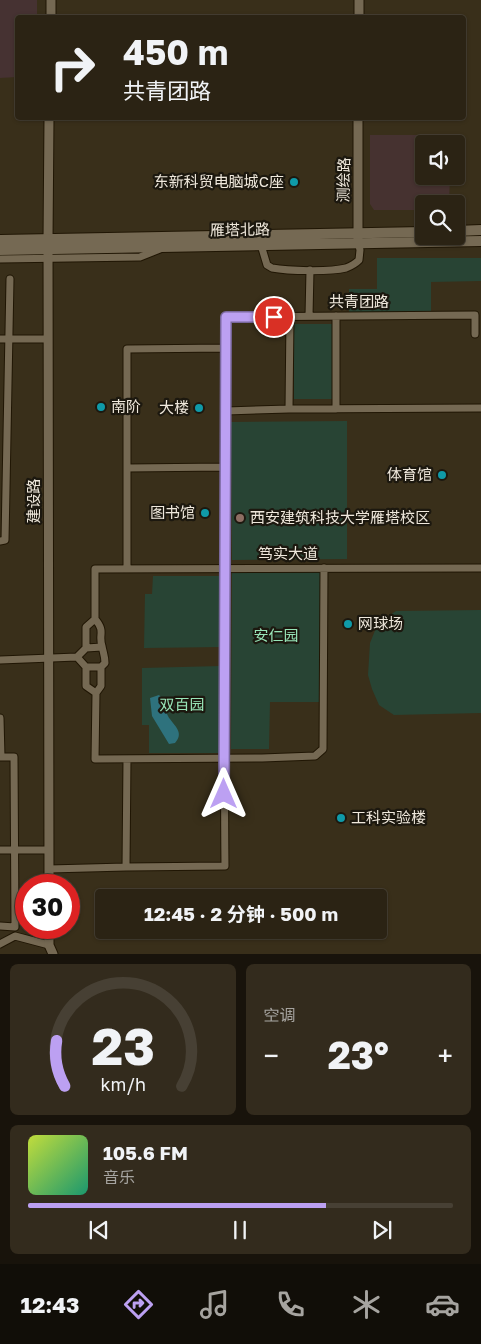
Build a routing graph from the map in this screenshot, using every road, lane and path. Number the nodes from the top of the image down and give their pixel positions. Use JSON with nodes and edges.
{"nodes":[{"id":1,"x":51,"y":0,"type":"edge"},
{"id":2,"x":360,"y":0,"type":"edge"},
{"id":3,"x":51,"y":15,"type":"edge"},
{"id":4,"x":359,"y":15,"type":"edge"},
{"id":5,"x":49,"y":120,"type":"edge"},
{"id":6,"x":358,"y":120,"type":"edge"},
{"id":7,"x":481,"y":230,"type":"edge"},
{"id":8,"x":465,"y":231,"type":"edge"},
{"id":9,"x":415,"y":233,"type":"edge"},
{"id":10,"x":358,"y":237,"type":"junction"},
{"id":11,"x":0,"y":240,"type":"edge"},
{"id":12,"x":481,"y":241,"type":"edge"},
{"id":13,"x":261,"y":245,"type":"junction"},
{"id":14,"x":48,"y":249,"type":"junction"},
{"id":15,"x":0,"y":250,"type":"edge"},
{"id":16,"x":0,"y":259,"type":"edge"},
{"id":17,"x":310,"y":270,"type":"junction"},
{"id":18,"x":10,"y":279,"type":"dead end"},
{"id":19,"x":309,"y":316,"type":"junction"},
{"id":20,"x":336,"y":316,"type":"junction"},
{"id":21,"x":290,"y":317,"type":"junction"},
{"id":22,"x":475,"y":334,"type":"dead end"},
{"id":23,"x":0,"y":339,"type":"edge"},
{"id":24,"x":9,"y":339,"type":"junction"},
{"id":25,"x":48,"y":339,"type":"junction"},
{"id":26,"x":226,"y":348,"type":"junction"},
{"id":27,"x":336,"y":408,"type":"junction"},
{"id":28,"x":481,"y":408,"type":"edge"},
{"id":29,"x":289,"y":409,"type":"junction"},
{"id":30,"x":226,"y":411,"type":"junction"},
{"id":31,"x":226,"y":467,"type":"junction"},
{"id":32,"x":127,"y":468,"type":"junction"},
{"id":33,"x":0,"y":540,"type":"edge"},
{"id":34,"x":127,"y":568,"type":"junction"},
{"id":35,"x":226,"y":568,"type":"junction"},
{"id":36,"x":324,"y":568,"type":"junction"},
{"id":37,"x":481,"y":568,"type":"edge"},
{"id":38,"x":95,"y":619,"type":"junction"},
{"id":39,"x":102,"y":647,"type":"junction"},
{"id":40,"x":86,"y":648,"type":"junction"},
{"id":41,"x":76,"y":657,"type":"junction"},
{"id":42,"x":48,"y":659,"type":"junction"},
{"id":43,"x":0,"y":660,"type":"edge"},
{"id":44,"x":86,"y":667,"type":"junction"},
{"id":45,"x":101,"y":667,"type":"junction"},
{"id":46,"x":96,"y":694,"type":"junction"},
{"id":47,"x":0,"y":718,"type":"edge"},
{"id":48,"x":1,"y":757,"type":"edge"},
{"id":49,"x":224,"y":757,"type":"junction"},
{"id":50,"x":127,"y":759,"type":"junction"},
{"id":51,"x":0,"y":850,"type":"edge"},
{"id":52,"x":14,"y":850,"type":"junction"},
{"id":53,"x":49,"y":850,"type":"junction"},
{"id":54,"x":126,"y":867,"type":"junction"},
{"id":55,"x":49,"y":869,"type":"junction"},
{"id":56,"x":49,"y":874,"type":"edge"},
{"id":57,"x":0,"y":926,"type":"edge"},
{"id":58,"x":49,"y":939,"type":"edge"},
{"id":59,"x":0,"y":944,"type":"edge"},
{"id":60,"x":49,"y":945,"type":"junction"},
{"id":61,"x":52,"y":954,"type":"edge"}],
"edges":[{"from":1,"to":3,"type":"street"},
{"from":2,"to":4,"type":"street"},
{"from":5,"to":14,"type":"street","name":"建设路"},
{"from":6,"to":10,"type":"street","name":"测绘路"},
{"from":7,"to":8,"type":"main road"},
{"from":9,"to":10,"type":"main road","name":"雁塔北路"},
{"from":10,"to":12,"type":"main road","name":"雁塔北路"},
{"from":10,"to":13,"type":"main road","name":"雁塔北路"},
{"from":10,"to":14,"type":"main road","name":"雁塔北路"},
{"from":10,"to":17,"type":"street"},
{"from":11,"to":14,"type":"main road","name":"雁塔北路"},
{"from":13,"to":14,"type":"main road","name":"雁塔北路"},
{"from":13,"to":17,"type":"street"},
{"from":14,"to":15,"type":"main road","name":"雁塔北路"},
{"from":14,"to":16,"type":"street"},
{"from":14,"to":25,"type":"street","name":"建设路"},
{"from":17,"to":19,"type":"street"},
{"from":18,"to":24,"type":"street"},
{"from":19,"to":20,"type":"street","name":"共青团路"},
{"from":19,"to":21,"type":"street","name":"共青团路"},
{"from":20,"to":22,"type":"street","name":"共青团路"},
{"from":20,"to":27,"type":"street"},
{"from":21,"to":26,"type":"street","name":"共青团路"},
{"from":21,"to":29,"type":"street"},
{"from":23,"to":24,"type":"street"},
{"from":24,"to":25,"type":"street"},
{"from":24,"to":33,"type":"street"},
{"from":25,"to":42,"type":"street","name":"建设路"},
{"from":26,"to":30,"type":"street"},
{"from":26,"to":32,"type":"street"},
{"from":27,"to":28,"type":"street"},
{"from":27,"to":29,"type":"street"},
{"from":29,"to":30,"type":"street"},
{"from":30,"to":31,"type":"street"},
{"from":31,"to":32,"type":"street"},
{"from":31,"to":35,"type":"street"},
{"from":32,"to":34,"type":"street"},
{"from":34,"to":35,"type":"street","name":"笃实大道"},
{"from":34,"to":38,"type":"street","name":"笃实大道"},
{"from":35,"to":36,"type":"street","name":"笃实大道"},
{"from":35,"to":49,"type":"street"},
{"from":36,"to":37,"type":"street","name":"笃实大道"},
{"from":36,"to":49,"type":"street"},
{"from":38,"to":39,"type":"street"},
{"from":38,"to":40,"type":"street"},
{"from":39,"to":40,"type":"street"},
{"from":39,"to":45,"type":"street"},
{"from":40,"to":41,"type":"street"},
{"from":41,"to":42,"type":"street"},
{"from":41,"to":44,"type":"street"},
{"from":42,"to":43,"type":"street"},
{"from":42,"to":53,"type":"street","name":"建设路"},
{"from":44,"to":45,"type":"street"},
{"from":44,"to":46,"type":"street"},
{"from":45,"to":46,"type":"street"},
{"from":46,"to":50,"type":"street"},
{"from":47,"to":48,"type":"street"},
{"from":48,"to":52,"type":"street"},
{"from":49,"to":50,"type":"street"},
{"from":49,"to":54,"type":"street"},
{"from":50,"to":54,"type":"street"},
{"from":51,"to":52,"type":"street"},
{"from":52,"to":53,"type":"street"},
{"from":52,"to":57,"type":"street"},
{"from":53,"to":55,"type":"street","name":"建设路"},
{"from":54,"to":55,"type":"street"},
{"from":55,"to":56,"type":"street","name":"建设路"},
{"from":58,"to":60,"type":"street"},
{"from":59,"to":60,"type":"street"},
{"from":60,"to":61,"type":"street"}]}
